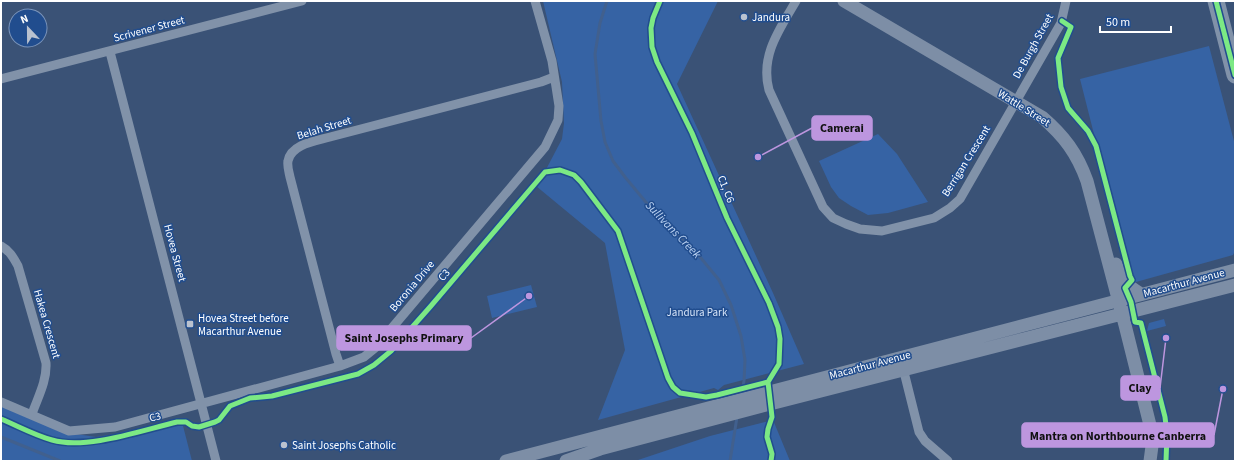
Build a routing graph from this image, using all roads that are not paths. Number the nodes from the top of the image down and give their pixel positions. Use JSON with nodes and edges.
{"nodes":[{"id":1,"x":302,"y":1,"type":"edge"},
{"id":2,"x":535,"y":1,"type":"edge"},
{"id":3,"x":796,"y":1,"type":"edge"},
{"id":4,"x":844,"y":1,"type":"edge"},
{"id":5,"x":1066,"y":1,"type":"edge"},
{"id":6,"x":1216,"y":1,"type":"edge"},
{"id":7,"x":110,"y":52,"type":"junction"},
{"id":8,"x":1235,"y":75,"type":"edge"},
{"id":9,"x":554,"y":77,"type":"junction"},
{"id":10,"x":1,"y":79,"type":"edge"},
{"id":11,"x":1016,"y":102,"type":"junction"},
{"id":12,"x":1,"y":246,"type":"edge"},
{"id":13,"x":1104,"y":246,"type":"junction"},
{"id":14,"x":1235,"y":264,"type":"edge"},
{"id":15,"x":1235,"y":270,"type":"edge"},
{"id":16,"x":1194,"y":280,"type":"junction"},
{"id":17,"x":1235,"y":285,"type":"edge"},
{"id":18,"x":1141,"y":294,"type":"junction"},
{"id":19,"x":1121,"y":309,"type":"junction"},
{"id":20,"x":902,"y":363,"type":"junction"},
{"id":21,"x":340,"y":366,"type":"junction"},
{"id":22,"x":1,"y":402,"type":"edge"},
{"id":23,"x":202,"y":404,"type":"junction"},
{"id":24,"x":721,"y":411,"type":"junction"},
{"id":25,"x":32,"y":414,"type":"junction"},
{"id":26,"x":597,"y":443,"type":"junction"},
{"id":27,"x":216,"y":461,"type":"edge"},
{"id":28,"x":506,"y":461,"type":"edge"},
{"id":29,"x":566,"y":461,"type":"edge"},
{"id":30,"x":948,"y":461,"type":"edge"},
{"id":31,"x":1150,"y":461,"type":"edge"}],
"edges":[{"from":1,"to":7,"type":"street","name":"Scrivener Street"},
{"from":2,"to":9,"type":"street","name":"Boronia Drive"},
{"from":3,"to":11,"type":"street","name":"Berrigan Crescent"},
{"from":4,"to":11,"type":"main road","name":"Wattle Street"},
{"from":5,"to":11,"type":"street","name":"De Burgh Street"},
{"from":6,"to":8,"type":"highway"},
{"from":7,"to":10,"type":"street","name":"Scrivener Street"},
{"from":7,"to":23,"type":"street","name":"Hovea Street"},
{"from":9,"to":21,"type":"street","name":"Boronia Drive"},
{"from":9,"to":21,"type":"street","name":"Belah Street"},
{"from":11,"to":13,"type":"main road","name":"Wattle Street"},
{"from":12,"to":25,"type":"street","name":"Hakea Crescent"},
{"from":13,"to":18,"type":"main road"},
{"from":13,"to":19,"type":"main road","name":"Wattle Street"},
{"from":14,"to":16,"type":"main road"},
{"from":15,"to":16,"type":"main road","name":"Macarthur Avenue"},
{"from":16,"to":18,"type":"main road","name":"Macarthur Avenue"},
{"from":17,"to":19,"type":"main road","name":"Macarthur Avenue"},
{"from":18,"to":19,"type":"main road","name":"Macarthur Avenue"},
{"from":19,"to":20,"type":"main road","name":"Macarthur Avenue"},
{"from":19,"to":31,"type":"main road","name":"Wattle Street"},
{"from":20,"to":24,"type":"main road","name":"Macarthur Avenue"},
{"from":20,"to":24,"type":"main road","name":"Macarthur Avenue"},
{"from":20,"to":30,"type":"street"},
{"from":21,"to":23,"type":"street","name":"Boronia Drive"},
{"from":22,"to":25,"type":"street","name":"Boronia Drive"},
{"from":23,"to":25,"type":"street","name":"Boronia Drive"},
{"from":23,"to":27,"type":"street","name":"Hovea Street"},
{"from":24,"to":26,"type":"main road","name":"Macarthur Avenue"},
{"from":26,"to":28,"type":"main road","name":"Macarthur Avenue"},
{"from":26,"to":29,"type":"main road","name":"Macarthur Avenue"}]}
